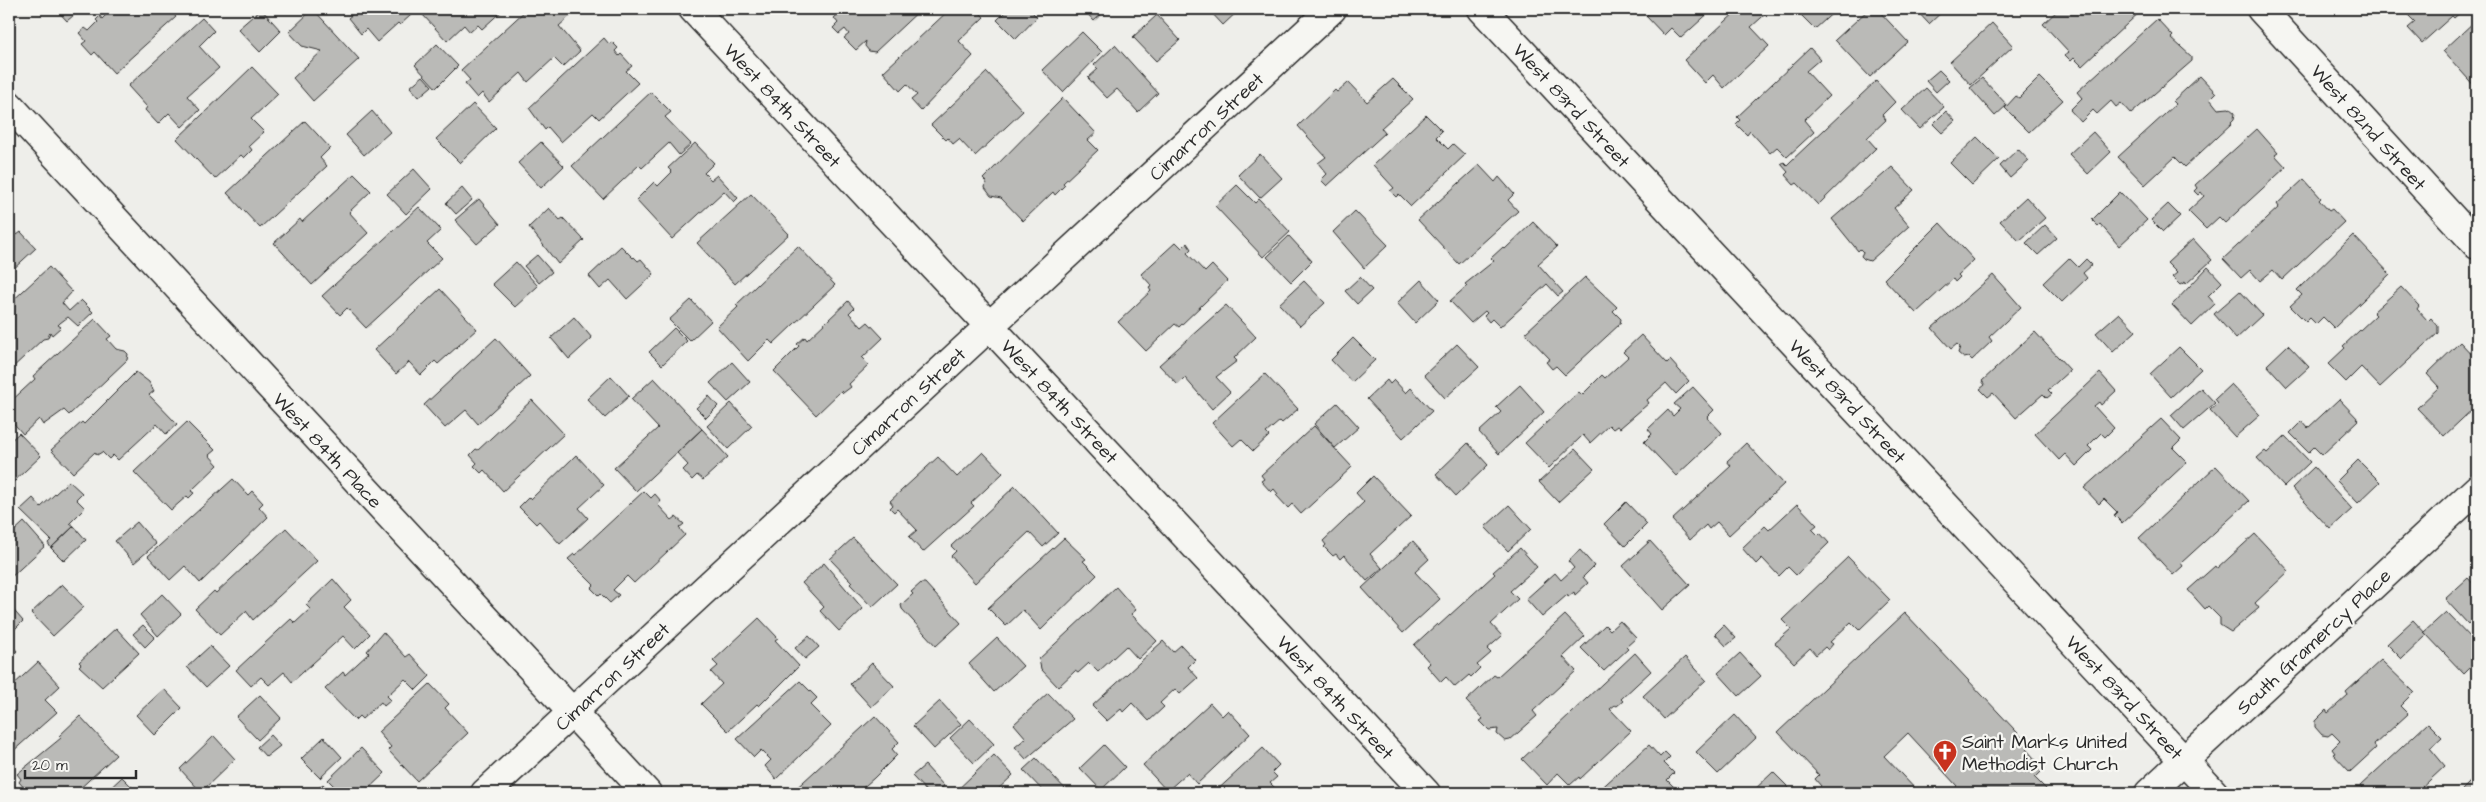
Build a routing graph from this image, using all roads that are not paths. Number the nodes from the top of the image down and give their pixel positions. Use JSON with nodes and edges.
{"nodes":[{"id":1,"x":693,"y":9,"type":"edge"},
{"id":2,"x":1332,"y":9,"type":"edge"},
{"id":3,"x":1482,"y":9,"type":"edge"},
{"id":4,"x":2261,"y":9,"type":"edge"},
{"id":5,"x":9,"y":105,"type":"edge"},
{"id":6,"x":2477,"y":245,"type":"edge"},
{"id":7,"x":989,"y":326,"type":"junction"},
{"id":8,"x":2477,"y":489,"type":"edge"},
{"id":9,"x":572,"y":713,"type":"junction"},
{"id":10,"x":2184,"y":761,"type":"junction"},
{"id":11,"x":485,"y":793,"type":"edge"},
{"id":12,"x":648,"y":793,"type":"edge"},
{"id":13,"x":1426,"y":793,"type":"edge"},
{"id":14,"x":2150,"y":793,"type":"edge"},
{"id":15,"x":2214,"y":793,"type":"edge"}],
"edges":[{"from":1,"to":7,"type":"street","name":"West 84th Street"},
{"from":2,"to":7,"type":"street","name":"Cimarron Street"},
{"from":3,"to":10,"type":"street","name":"West 83rd Street"},
{"from":4,"to":6,"type":"street","name":"West 82nd Street"},
{"from":5,"to":9,"type":"street","name":"West 84th Place"},
{"from":7,"to":9,"type":"street","name":"Cimarron Street"},
{"from":7,"to":13,"type":"street","name":"West 84th Street"},
{"from":8,"to":10,"type":"street","name":"South Gramercy Place"},
{"from":9,"to":11,"type":"street","name":"Cimarron Street"},
{"from":9,"to":12,"type":"street","name":"West 84th Place"},
{"from":10,"to":14,"type":"street","name":"South Gramercy Place"},
{"from":10,"to":15,"type":"street","name":"West 83rd Street"}]}
